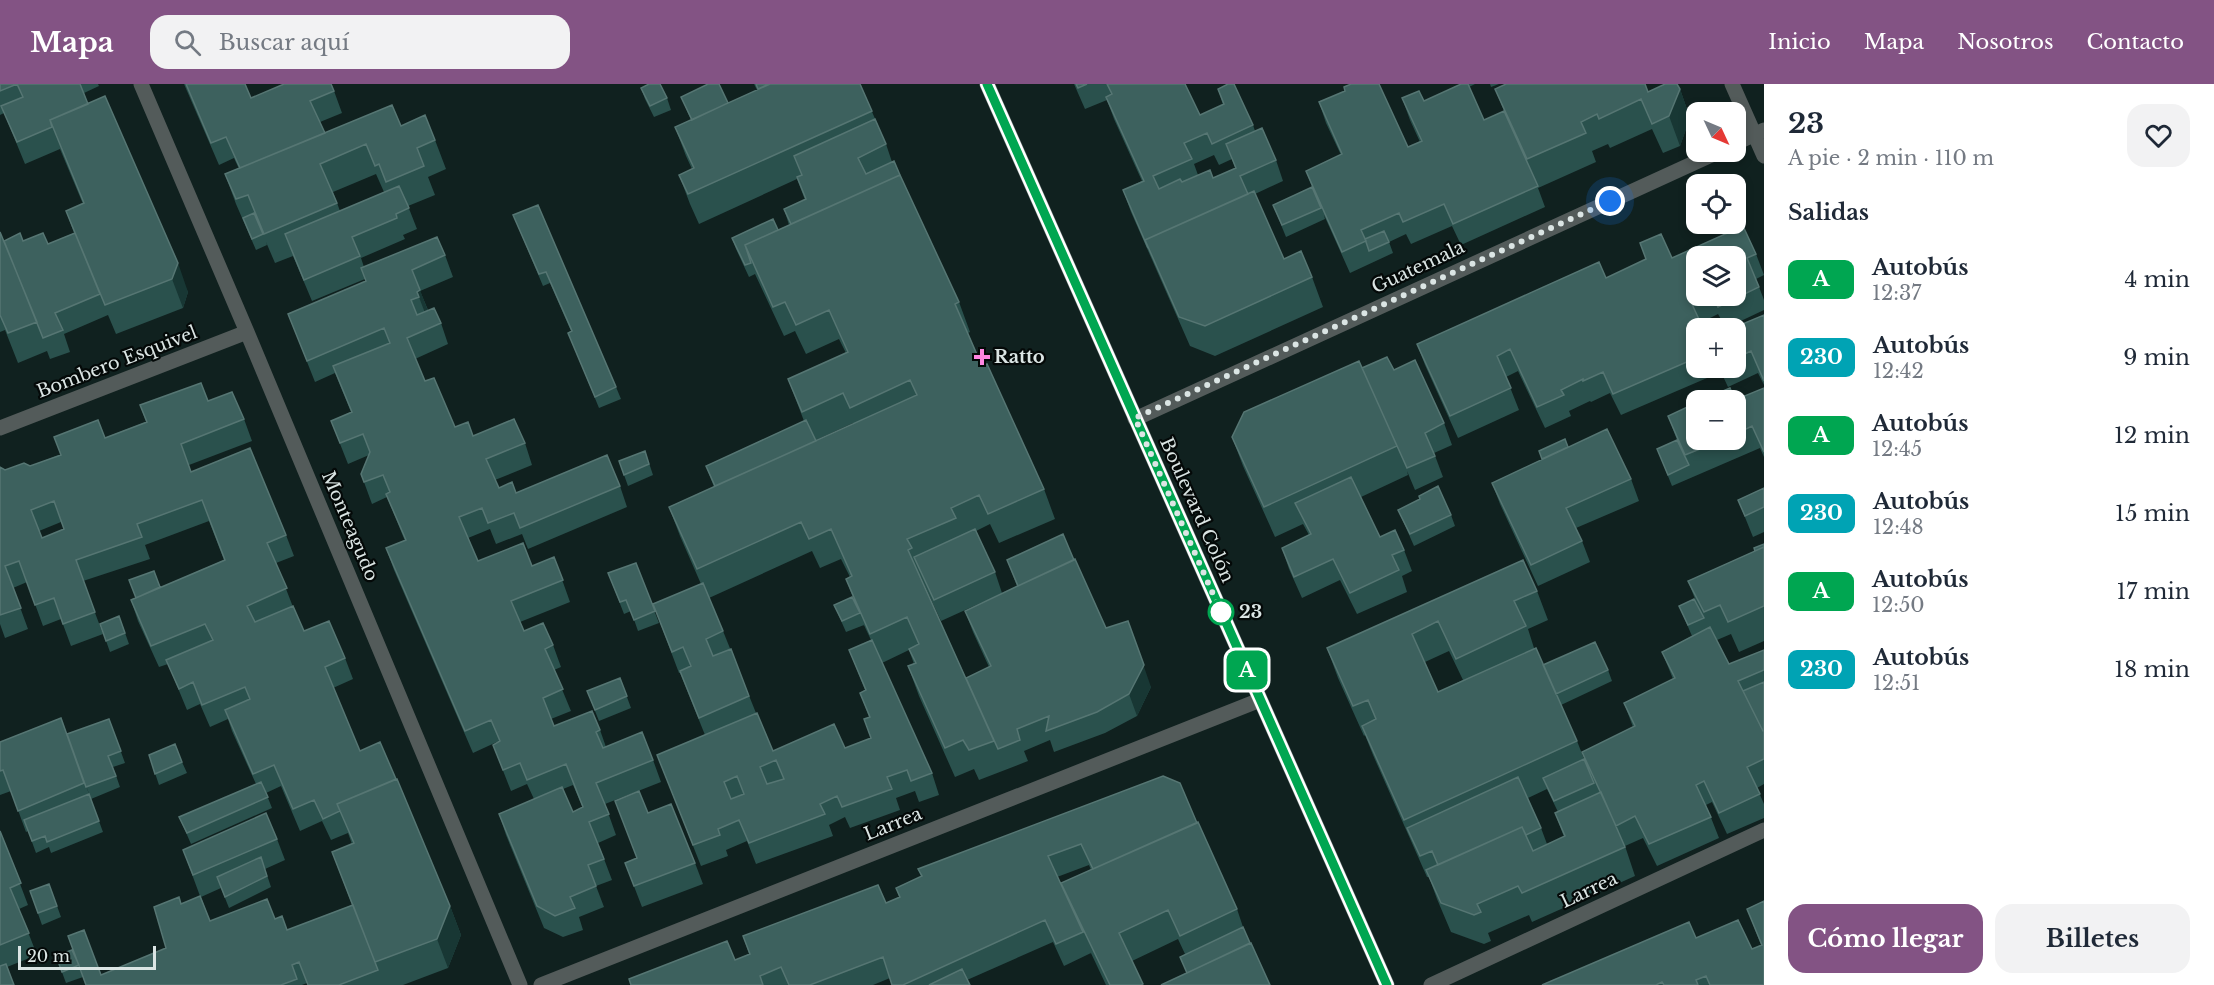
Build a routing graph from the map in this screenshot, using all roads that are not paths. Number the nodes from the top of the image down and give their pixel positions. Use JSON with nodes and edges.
{"nodes":[{"id":1,"x":141,"y":84,"type":"edge"},
{"id":2,"x":987,"y":84,"type":"edge"},
{"id":3,"x":1732,"y":84,"type":"edge"},
{"id":4,"x":1759,"y":132,"type":"edge"},
{"id":5,"x":1764,"y":156,"type":"edge"},
{"id":6,"x":1696,"y":162,"type":"edge"},
{"id":7,"x":247,"y":332,"type":"junction"},
{"id":8,"x":1135,"y":418,"type":"junction"},
{"id":9,"x":0,"y":428,"type":"edge"},
{"id":10,"x":1260,"y":700,"type":"junction"},
{"id":11,"x":1764,"y":830,"type":"edge"},
{"id":12,"x":520,"y":985,"type":"edge"},
{"id":13,"x":541,"y":985,"type":"edge"},
{"id":14,"x":1387,"y":985,"type":"edge"},
{"id":15,"x":1431,"y":985,"type":"edge"}],
"edges":[{"from":1,"to":7,"type":"street","name":"Monteagudo"},
{"from":2,"to":8,"type":"main road","name":"Boulevard Colón"},
{"from":3,"to":4,"type":"street"},
{"from":4,"to":5,"type":"street"},
{"from":6,"to":8,"type":"street","name":"Guatemala"},
{"from":7,"to":9,"type":"street","name":"Bombero Esquivel"},
{"from":7,"to":12,"type":"street","name":"Monteagudo"},
{"from":8,"to":10,"type":"main road","name":"Boulevard Colón"},
{"from":10,"to":13,"type":"street","name":"Larrea"},
{"from":10,"to":14,"type":"main road","name":"Boulevard Colón"},
{"from":11,"to":15,"type":"street","name":"Larrea"}]}
